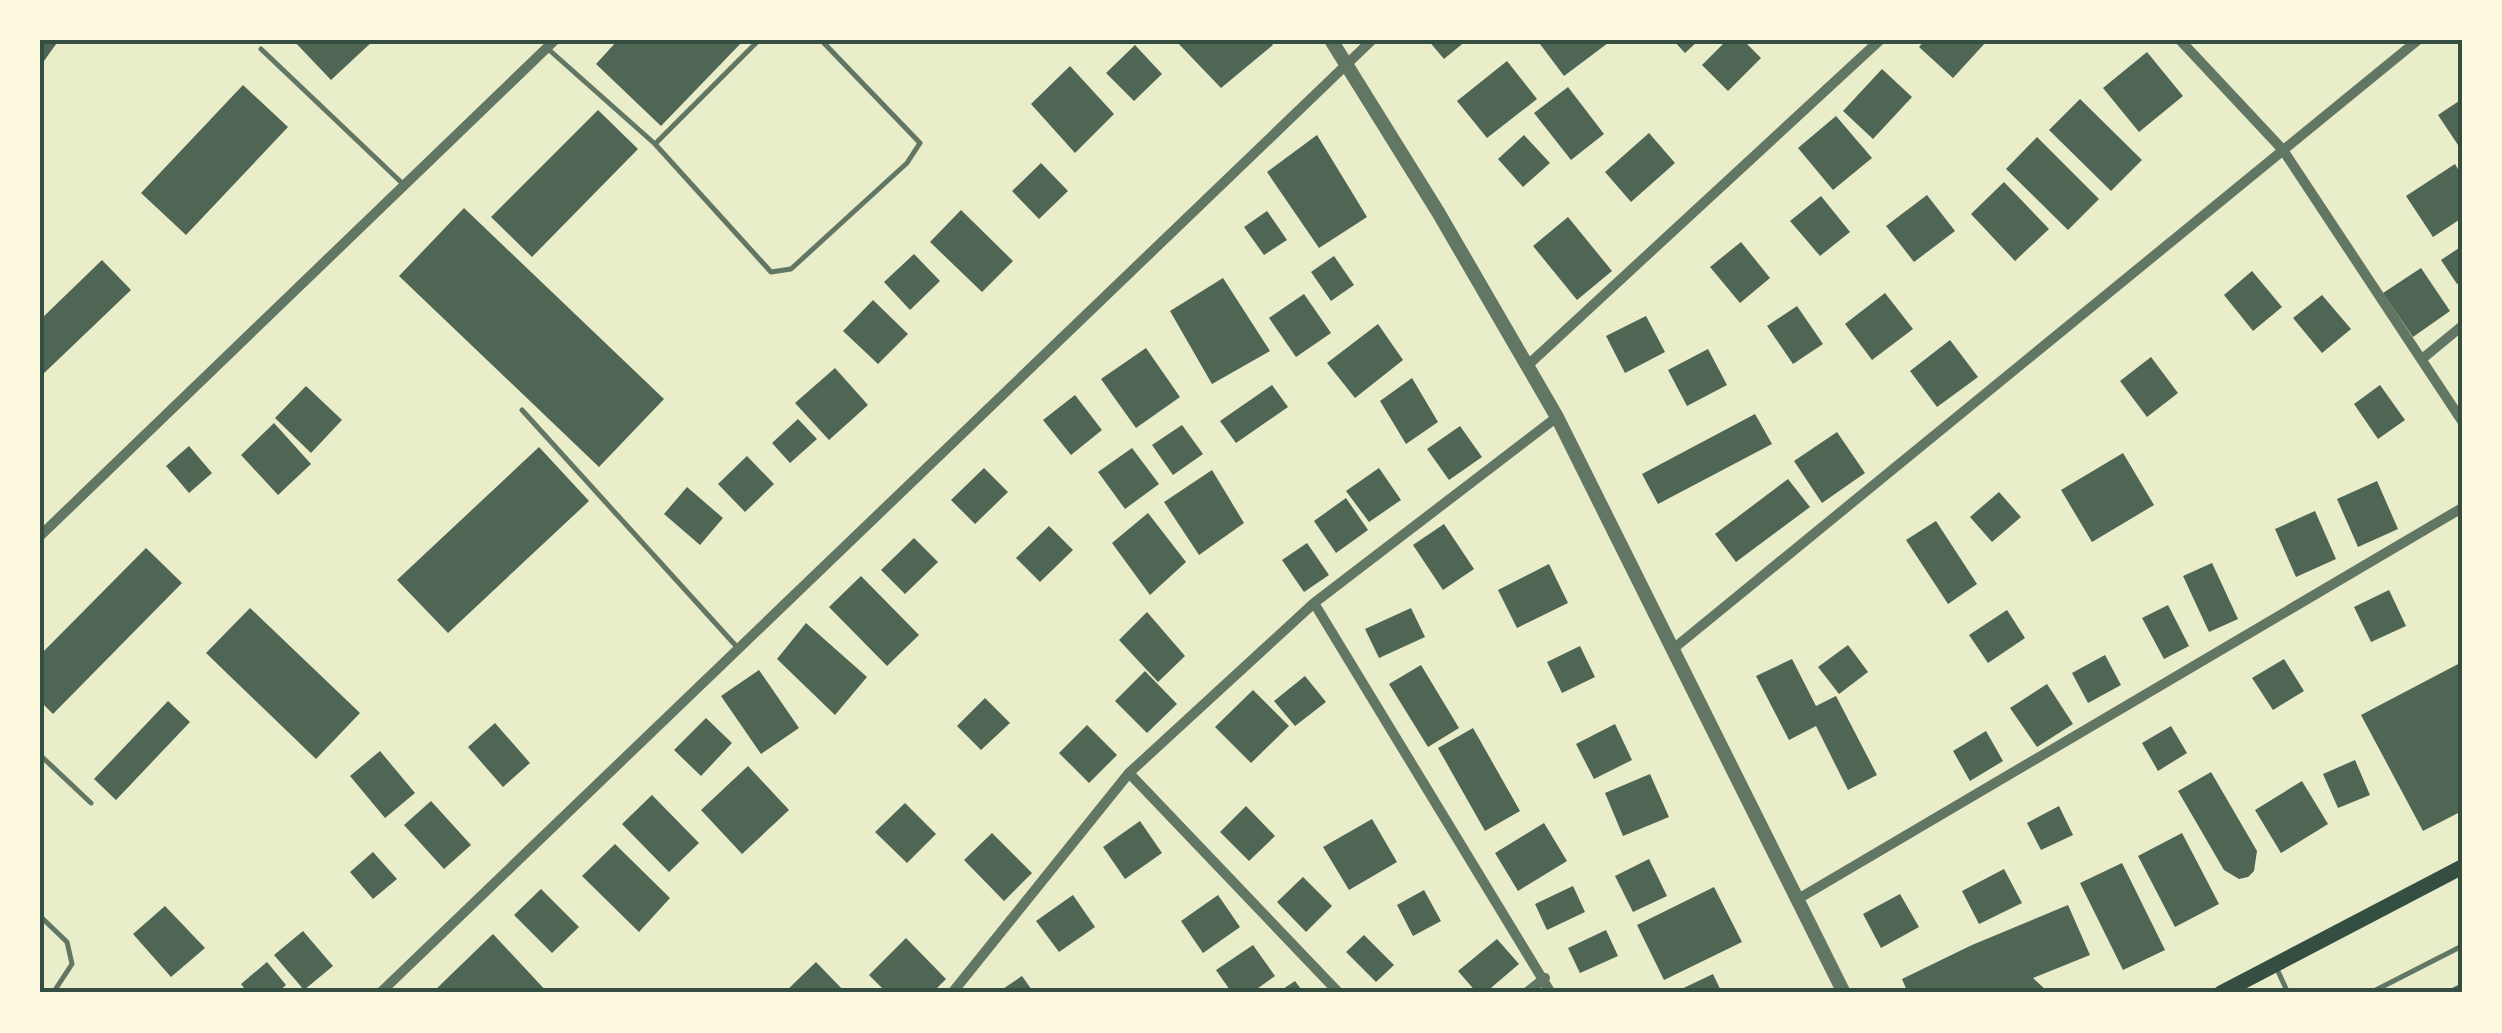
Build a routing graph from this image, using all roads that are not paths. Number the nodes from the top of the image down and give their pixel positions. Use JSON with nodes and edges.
{"nodes":[{"id":1,"x":760,"y":40,"type":"edge"},
{"id":2,"x":821,"y":40,"type":"edge"},
{"id":3,"x":1331,"y":40,"type":"edge"},
{"id":4,"x":1372,"y":40,"type":"edge"},
{"id":5,"x":1880,"y":40,"type":"edge"},
{"id":6,"x":2180,"y":40,"type":"edge"},
{"id":7,"x":2418,"y":40,"type":"edge"},
{"id":8,"x":551,"y":44,"type":"edge"},
{"id":9,"x":261,"y":49,"type":"dead end"},
{"id":10,"x":1348,"y":64,"type":"junction"},
{"id":11,"x":655,"y":144,"type":"junction"},
{"id":12,"x":2283,"y":150,"type":"junction"},
{"id":13,"x":405,"y":186,"type":"junction"},
{"id":14,"x":2462,"y":326,"type":"edge"},
{"id":15,"x":2422,"y":359,"type":"junction"},
{"id":16,"x":1528,"y":365,"type":"junction"},
{"id":17,"x":522,"y":410,"type":"dead end"},
{"id":18,"x":1557,"y":417,"type":"junction"},
{"id":19,"x":2462,"y":421,"type":"edge"},
{"id":20,"x":2462,"y":508,"type":"edge"},
{"id":21,"x":40,"y":536,"type":"edge"},
{"id":22,"x":1314,"y":602,"type":"junction"},
{"id":23,"x":739,"y":649,"type":"junction"},
{"id":24,"x":1674,"y":650,"type":"junction"},
{"id":25,"x":40,"y":755,"type":"edge"},
{"id":26,"x":1129,"y":773,"type":"junction"},
{"id":27,"x":90,"y":804,"type":"dead end"},
{"id":28,"x":2462,"y":867,"type":"edge"},
{"id":29,"x":1798,"y":898,"type":"junction"},
{"id":30,"x":40,"y":916,"type":"edge"},
{"id":31,"x":2462,"y":946,"type":"edge"},
{"id":32,"x":2275,"y":965,"type":"junction"},
{"id":33,"x":1545,"y":978,"type":"junction"},
{"id":34,"x":53,"y":993,"type":"edge"},
{"id":35,"x":380,"y":993,"type":"edge"},
{"id":36,"x":952,"y":993,"type":"edge"},
{"id":37,"x":1339,"y":993,"type":"edge"},
{"id":38,"x":1526,"y":993,"type":"edge"},
{"id":39,"x":1551,"y":993,"type":"edge"},
{"id":40,"x":1844,"y":993,"type":"edge"},
{"id":41,"x":2222,"y":993,"type":"edge"},
{"id":42,"x":2288,"y":993,"type":"edge"},
{"id":43,"x":2370,"y":993,"type":"edge"}],
"edges":[{"from":1,"to":11,"type":"lane"},
{"from":2,"to":11,"type":"lane"},
{"from":3,"to":10,"type":"street"},
{"from":4,"to":10,"type":"street"},
{"from":5,"to":16,"type":"street"},
{"from":6,"to":12,"type":"street"},
{"from":7,"to":12,"type":"street"},
{"from":8,"to":11,"type":"lane"},
{"from":8,"to":13,"type":"street"},
{"from":9,"to":13,"type":"lane"},
{"from":10,"to":16,"type":"street"},
{"from":10,"to":23,"type":"street"},
{"from":12,"to":15,"type":"street"},
{"from":12,"to":24,"type":"street"},
{"from":13,"to":21,"type":"street"},
{"from":14,"to":15,"type":"street"},
{"from":15,"to":19,"type":"street"},
{"from":16,"to":18,"type":"street"},
{"from":17,"to":23,"type":"lane"},
{"from":18,"to":22,"type":"street"},
{"from":18,"to":24,"type":"street"},
{"from":20,"to":29,"type":"street"},
{"from":22,"to":26,"type":"street"},
{"from":22,"to":33,"type":"street"},
{"from":23,"to":35,"type":"street"},
{"from":24,"to":29,"type":"street"},
{"from":25,"to":27,"type":"lane"},
{"from":26,"to":36,"type":"street"},
{"from":26,"to":37,"type":"street"},
{"from":28,"to":32,"type":"main road"},
{"from":29,"to":40,"type":"street"},
{"from":30,"to":34,"type":"lane"},
{"from":31,"to":43,"type":"lane"},
{"from":32,"to":41,"type":"main road"},
{"from":32,"to":42,"type":"lane"},
{"from":33,"to":38,"type":"street"},
{"from":33,"to":39,"type":"street"}]}
